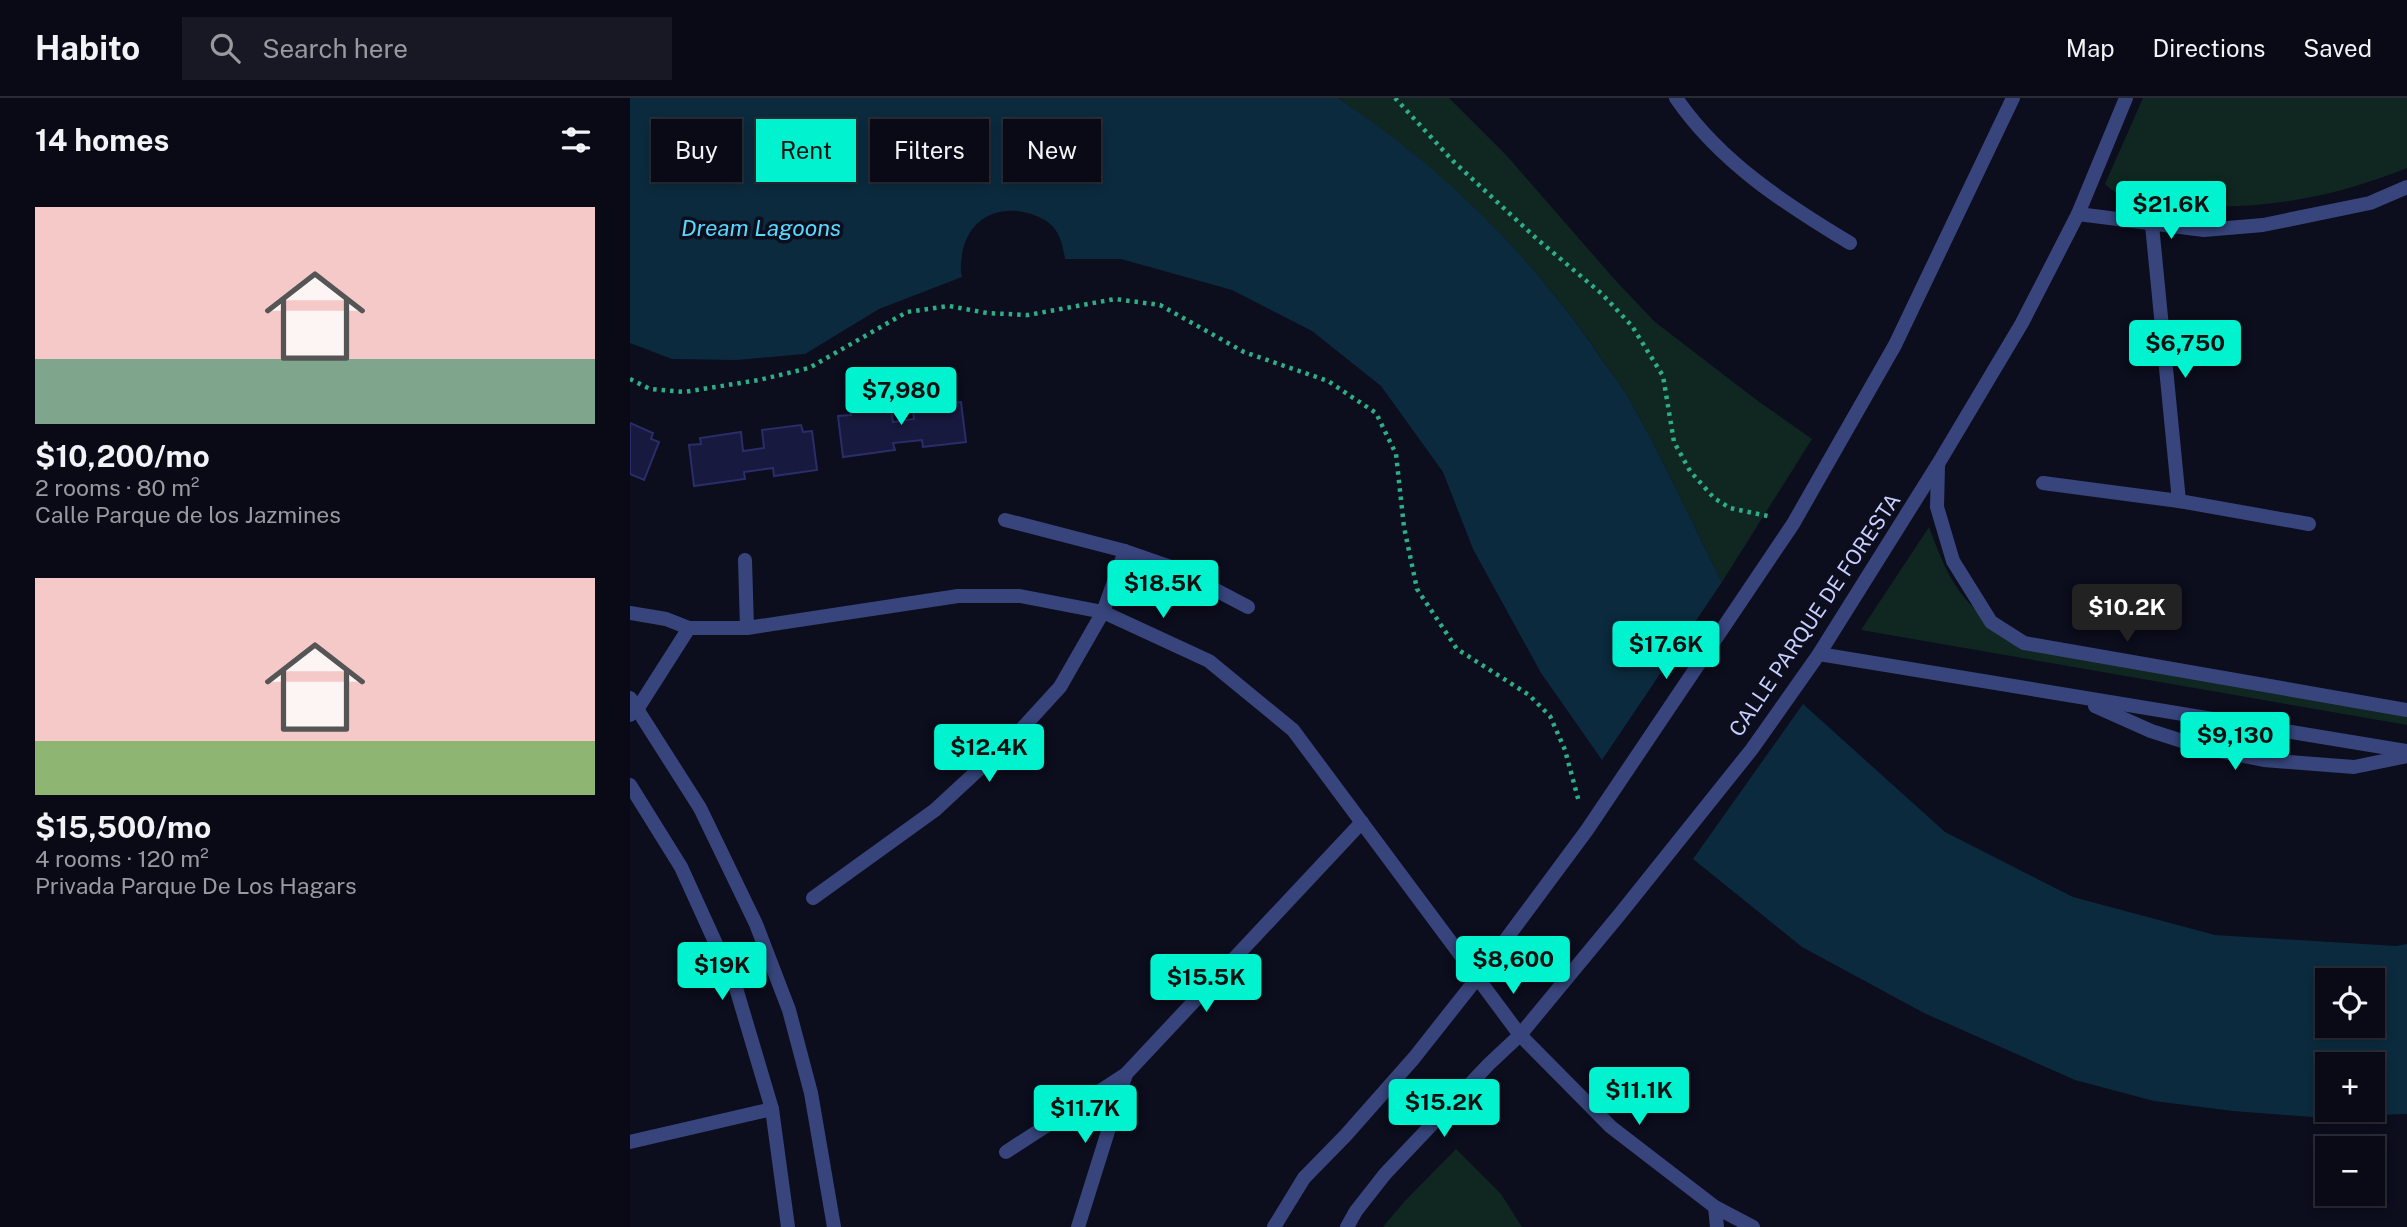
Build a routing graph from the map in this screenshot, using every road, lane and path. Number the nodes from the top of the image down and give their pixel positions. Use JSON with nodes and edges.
{"nodes":[{"id":1,"x":1395,"y":98,"type":"edge"},
{"id":2,"x":1676,"y":98,"type":"edge"},
{"id":3,"x":2013,"y":98,"type":"edge"},
{"id":4,"x":2126,"y":98,"type":"edge"},
{"id":5,"x":2407,"y":187,"type":"edge"},
{"id":6,"x":2078,"y":215,"type":"junction"},
{"id":7,"x":2152,"y":225,"type":"junction"},
{"id":8,"x":1850,"y":243,"type":"dead end"},
{"id":9,"x":630,"y":379,"type":"edge"},
{"id":10,"x":1938,"y":464,"type":"junction"},
{"id":11,"x":2043,"y":483,"type":"dead end"},
{"id":12,"x":2179,"y":501,"type":"junction"},
{"id":13,"x":1005,"y":520,"type":"dead end"},
{"id":14,"x":1793,"y":524,"type":"junction"},
{"id":15,"x":2309,"y":524,"type":"dead end"},
{"id":16,"x":1125,"y":551,"type":"junction"},
{"id":17,"x":745,"y":561,"type":"dead end"},
{"id":18,"x":1248,"y":607,"type":"dead end"},
{"id":19,"x":1103,"y":612,"type":"junction"},
{"id":20,"x":630,"y":613,"type":"edge"},
{"id":21,"x":689,"y":628,"type":"junction"},
{"id":22,"x":747,"y":628,"type":"junction"},
{"id":23,"x":1819,"y":654,"type":"junction"},
{"id":24,"x":2075,"y":697,"type":"junction"},
{"id":25,"x":633,"y":707,"type":"edge"},
{"id":26,"x":2407,"y":710,"type":"edge"},
{"id":27,"x":2407,"y":751,"type":"edge"},
{"id":28,"x":2407,"y":756,"type":"edge"},
{"id":29,"x":630,"y":785,"type":"edge"},
{"id":30,"x":1362,"y":822,"type":"junction"},
{"id":31,"x":1587,"y":830,"type":"junction"},
{"id":32,"x":813,"y":898,"type":"dead end"},
{"id":33,"x":1478,"y":976,"type":"junction"},
{"id":34,"x":1520,"y":1035,"type":"junction"},
{"id":35,"x":1126,"y":1074,"type":"junction"},
{"id":36,"x":772,"y":1109,"type":"junction"},
{"id":37,"x":630,"y":1142,"type":"edge"},
{"id":38,"x":1006,"y":1152,"type":"dead end"},
{"id":39,"x":1715,"y":1208,"type":"junction"},
{"id":40,"x":788,"y":1227,"type":"edge"},
{"id":41,"x":834,"y":1227,"type":"edge"},
{"id":42,"x":1078,"y":1227,"type":"edge"},
{"id":43,"x":1274,"y":1227,"type":"edge"},
{"id":44,"x":1347,"y":1227,"type":"edge"},
{"id":45,"x":1717,"y":1227,"type":"edge"},
{"id":46,"x":1752,"y":1227,"type":"edge"}],
"edges":[{"from":1,"to":14,"type":"path"},
{"from":2,"to":8,"type":"street"},
{"from":3,"to":14,"type":"street"},
{"from":4,"to":6,"type":"street","name":"CALLE PARQUE DE FORESTA"},
{"from":5,"to":7,"type":"street"},
{"from":6,"to":7,"type":"street"},
{"from":6,"to":10,"type":"street","name":"CALLE PARQUE DE FORESTA"},
{"from":7,"to":12,"type":"street"},
{"from":9,"to":31,"type":"path"},
{"from":10,"to":23,"type":"street","name":"CALLE PARQUE DE FORESTA"},
{"from":10,"to":26,"type":"street"},
{"from":11,"to":12,"type":"street"},
{"from":12,"to":15,"type":"street"},
{"from":13,"to":16,"type":"street"},
{"from":14,"to":31,"type":"street"},
{"from":16,"to":18,"type":"street"},
{"from":16,"to":19,"type":"street"},
{"from":17,"to":22,"type":"street"},
{"from":19,"to":22,"type":"street"},
{"from":19,"to":30,"type":"street"},
{"from":19,"to":32,"type":"street"},
{"from":20,"to":21,"type":"street"},
{"from":21,"to":22,"type":"street"},
{"from":21,"to":25,"type":"street"},
{"from":23,"to":24,"type":"street"},
{"from":23,"to":34,"type":"street","name":"CALLE PARQUE DE FORESTA"},
{"from":24,"to":27,"type":"street"},
{"from":24,"to":28,"type":"street"},
{"from":25,"to":41,"type":"street"},
{"from":29,"to":36,"type":"street"},
{"from":30,"to":33,"type":"street"},
{"from":30,"to":35,"type":"street"},
{"from":31,"to":33,"type":"street"},
{"from":33,"to":34,"type":"street"},
{"from":33,"to":43,"type":"street"},
{"from":34,"to":39,"type":"street"},
{"from":34,"to":44,"type":"street","name":"CALLE PARQUE DE FORESTA"},
{"from":35,"to":38,"type":"street"},
{"from":35,"to":42,"type":"street"},
{"from":36,"to":37,"type":"street"},
{"from":36,"to":40,"type":"street"},
{"from":39,"to":45,"type":"street"},
{"from":39,"to":46,"type":"street"}]}
